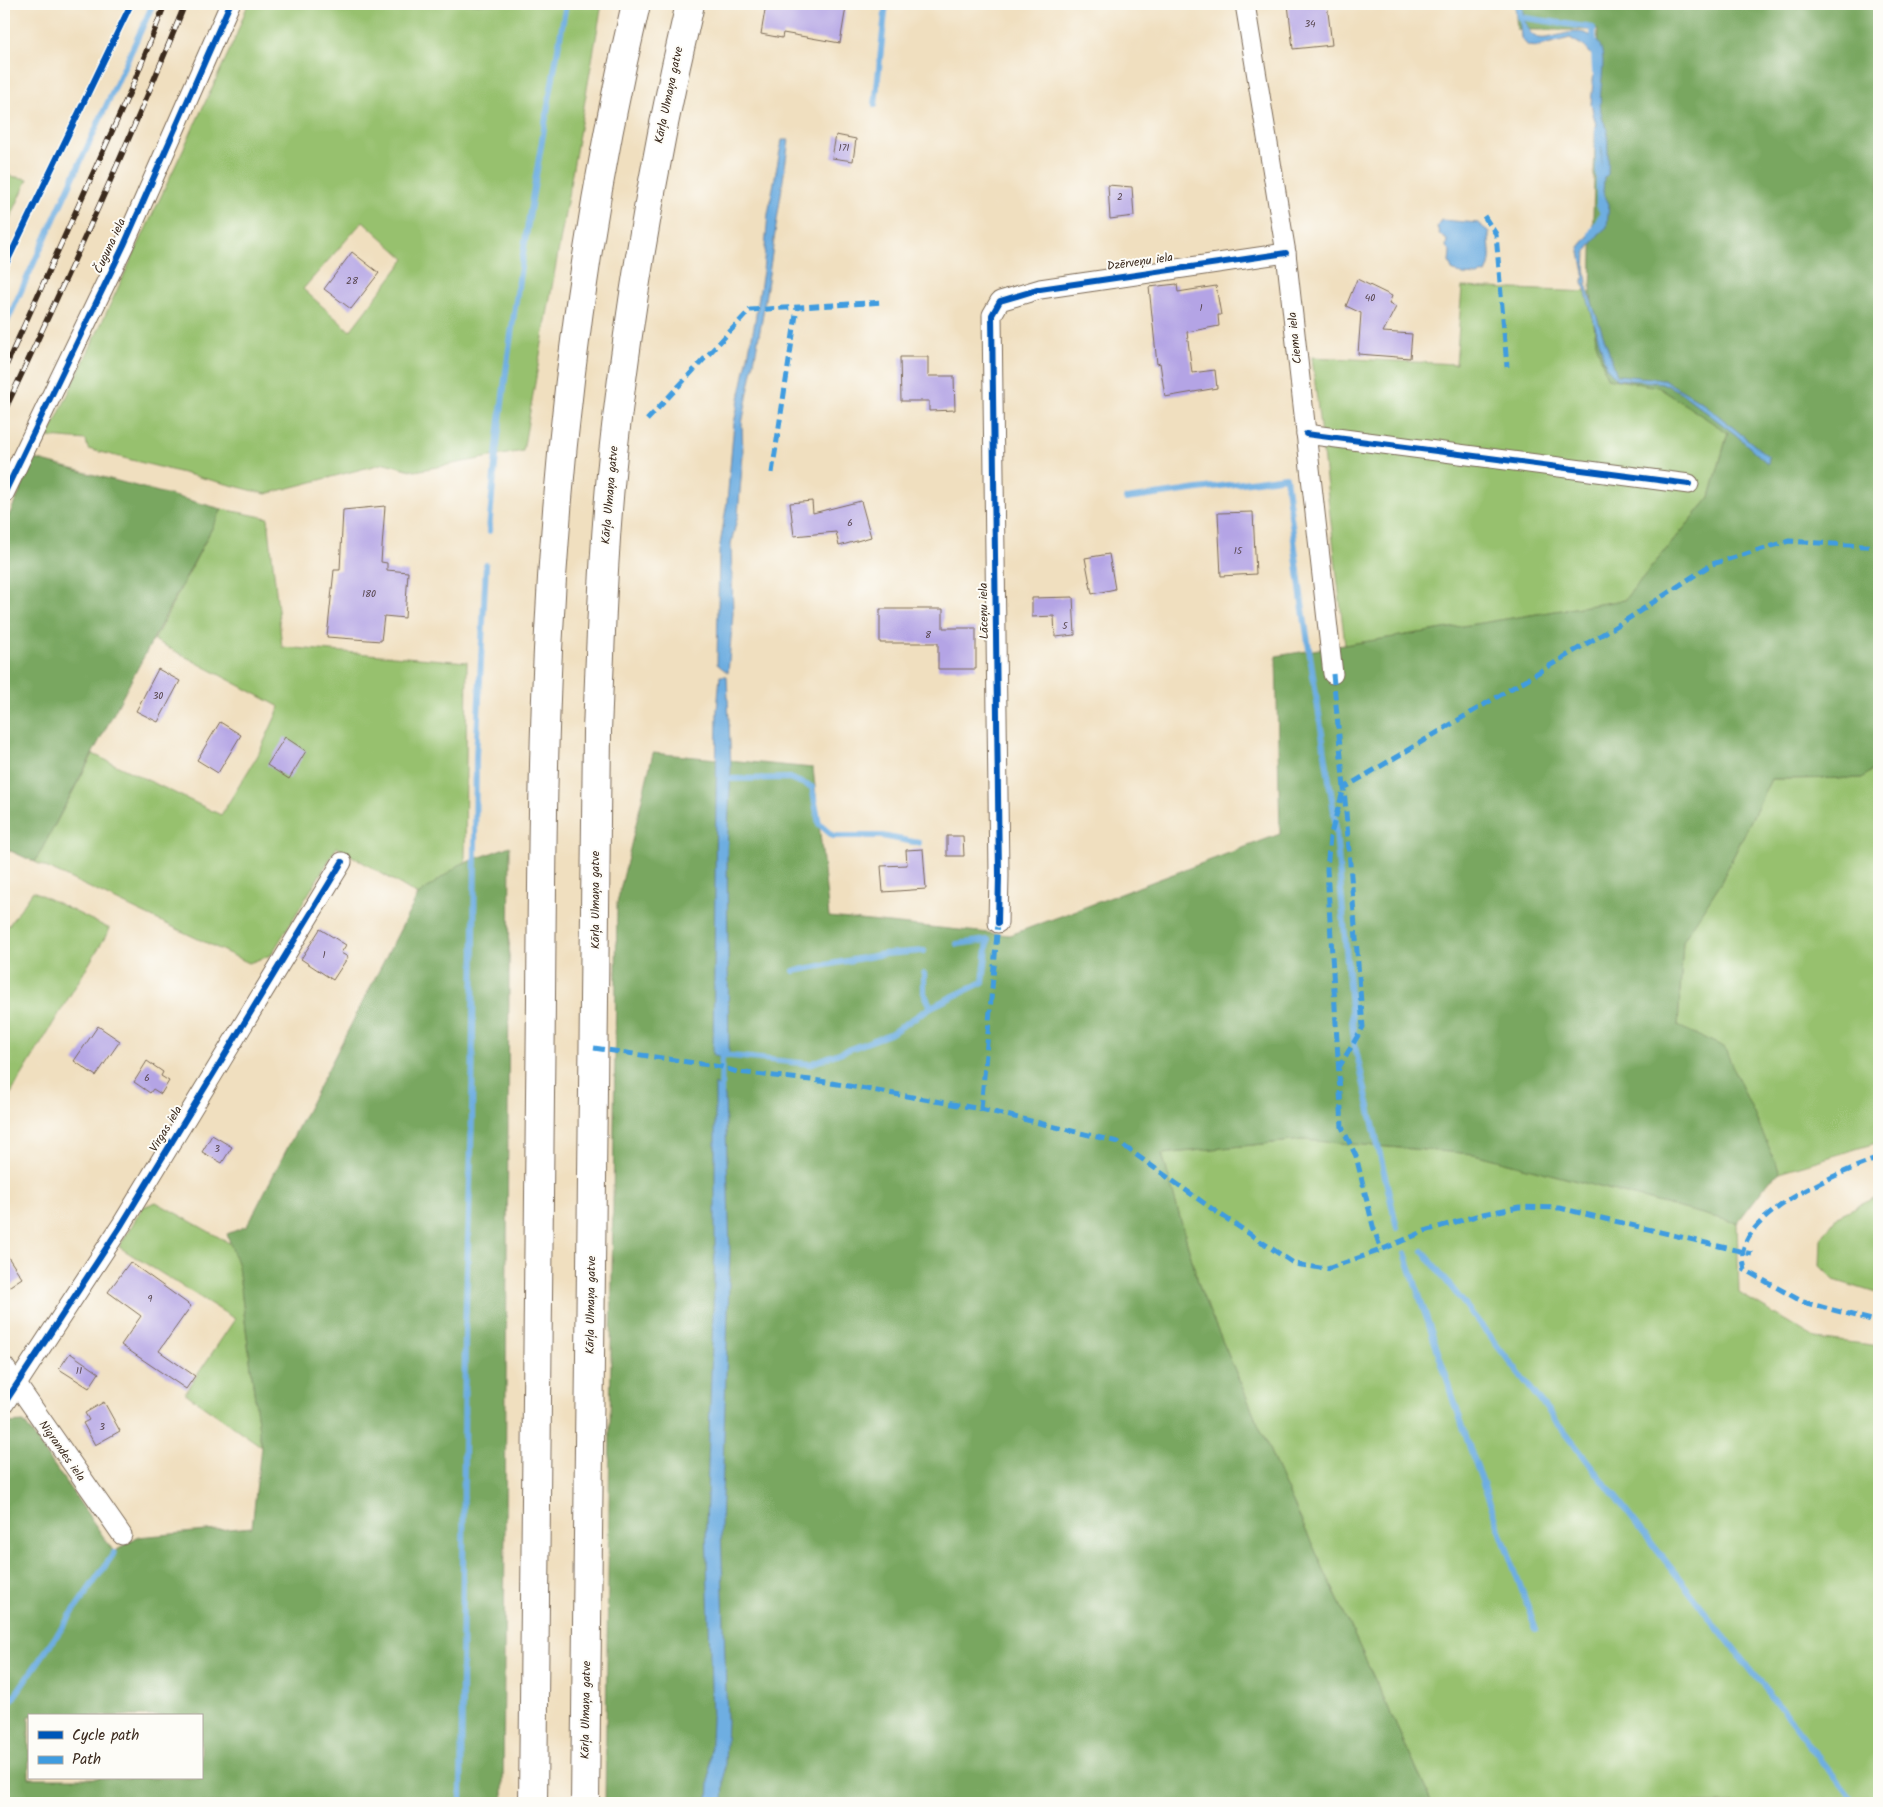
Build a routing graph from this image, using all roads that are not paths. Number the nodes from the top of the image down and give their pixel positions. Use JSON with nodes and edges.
{"nodes":[{"id":1,"x":230,"y":4,"type":"edge"},
{"id":2,"x":636,"y":4,"type":"edge"},
{"id":3,"x":690,"y":4,"type":"edge"},
{"id":4,"x":1245,"y":4,"type":"edge"},
{"id":5,"x":1286,"y":253,"type":"junction"},
{"id":6,"x":1000,"y":301,"type":"joint"},
{"id":7,"x":1306,"y":434,"type":"junction"},
{"id":8,"x":1689,"y":484,"type":"dead end"},
{"id":9,"x":4,"y":494,"type":"edge"},
{"id":10,"x":1334,"y":674,"type":"dead end"},
{"id":11,"x":342,"y":862,"type":"dead end"},
{"id":12,"x":998,"y":923,"type":"dead end"},
{"id":13,"x":4,"y":1366,"type":"edge"},
{"id":14,"x":16,"y":1385,"type":"junction"},
{"id":15,"x":4,"y":1404,"type":"edge"},
{"id":16,"x":122,"y":1535,"type":"dead end"},
{"id":17,"x":533,"y":1803,"type":"edge"},
{"id":18,"x":584,"y":1803,"type":"edge"}],
"edges":[{"from":1,"to":9,"type":"street","name":"Čuguna iela"},
{"from":2,"to":17,"type":"highway"},
{"from":3,"to":18,"type":"highway","name":"Kārļa Ulmaņa gatve"},
{"from":4,"to":5,"type":"street","name":"Ciema iela"},
{"from":5,"to":6,"type":"street","name":"Dzērveņu iela"},
{"from":5,"to":7,"type":"street","name":"Ciema iela"},
{"from":6,"to":12,"type":"street","name":"Lāceņu iela"},
{"from":7,"to":8,"type":"street"},
{"from":7,"to":10,"type":"street","name":"Ciema iela"},
{"from":11,"to":14,"type":"street","name":"Virgas iela"},
{"from":13,"to":14,"type":"street","name":"Nīgrandes iela"},
{"from":14,"to":15,"type":"street","name":"Virgas iela"},
{"from":14,"to":16,"type":"street","name":"Nīgrandes iela"}]}
